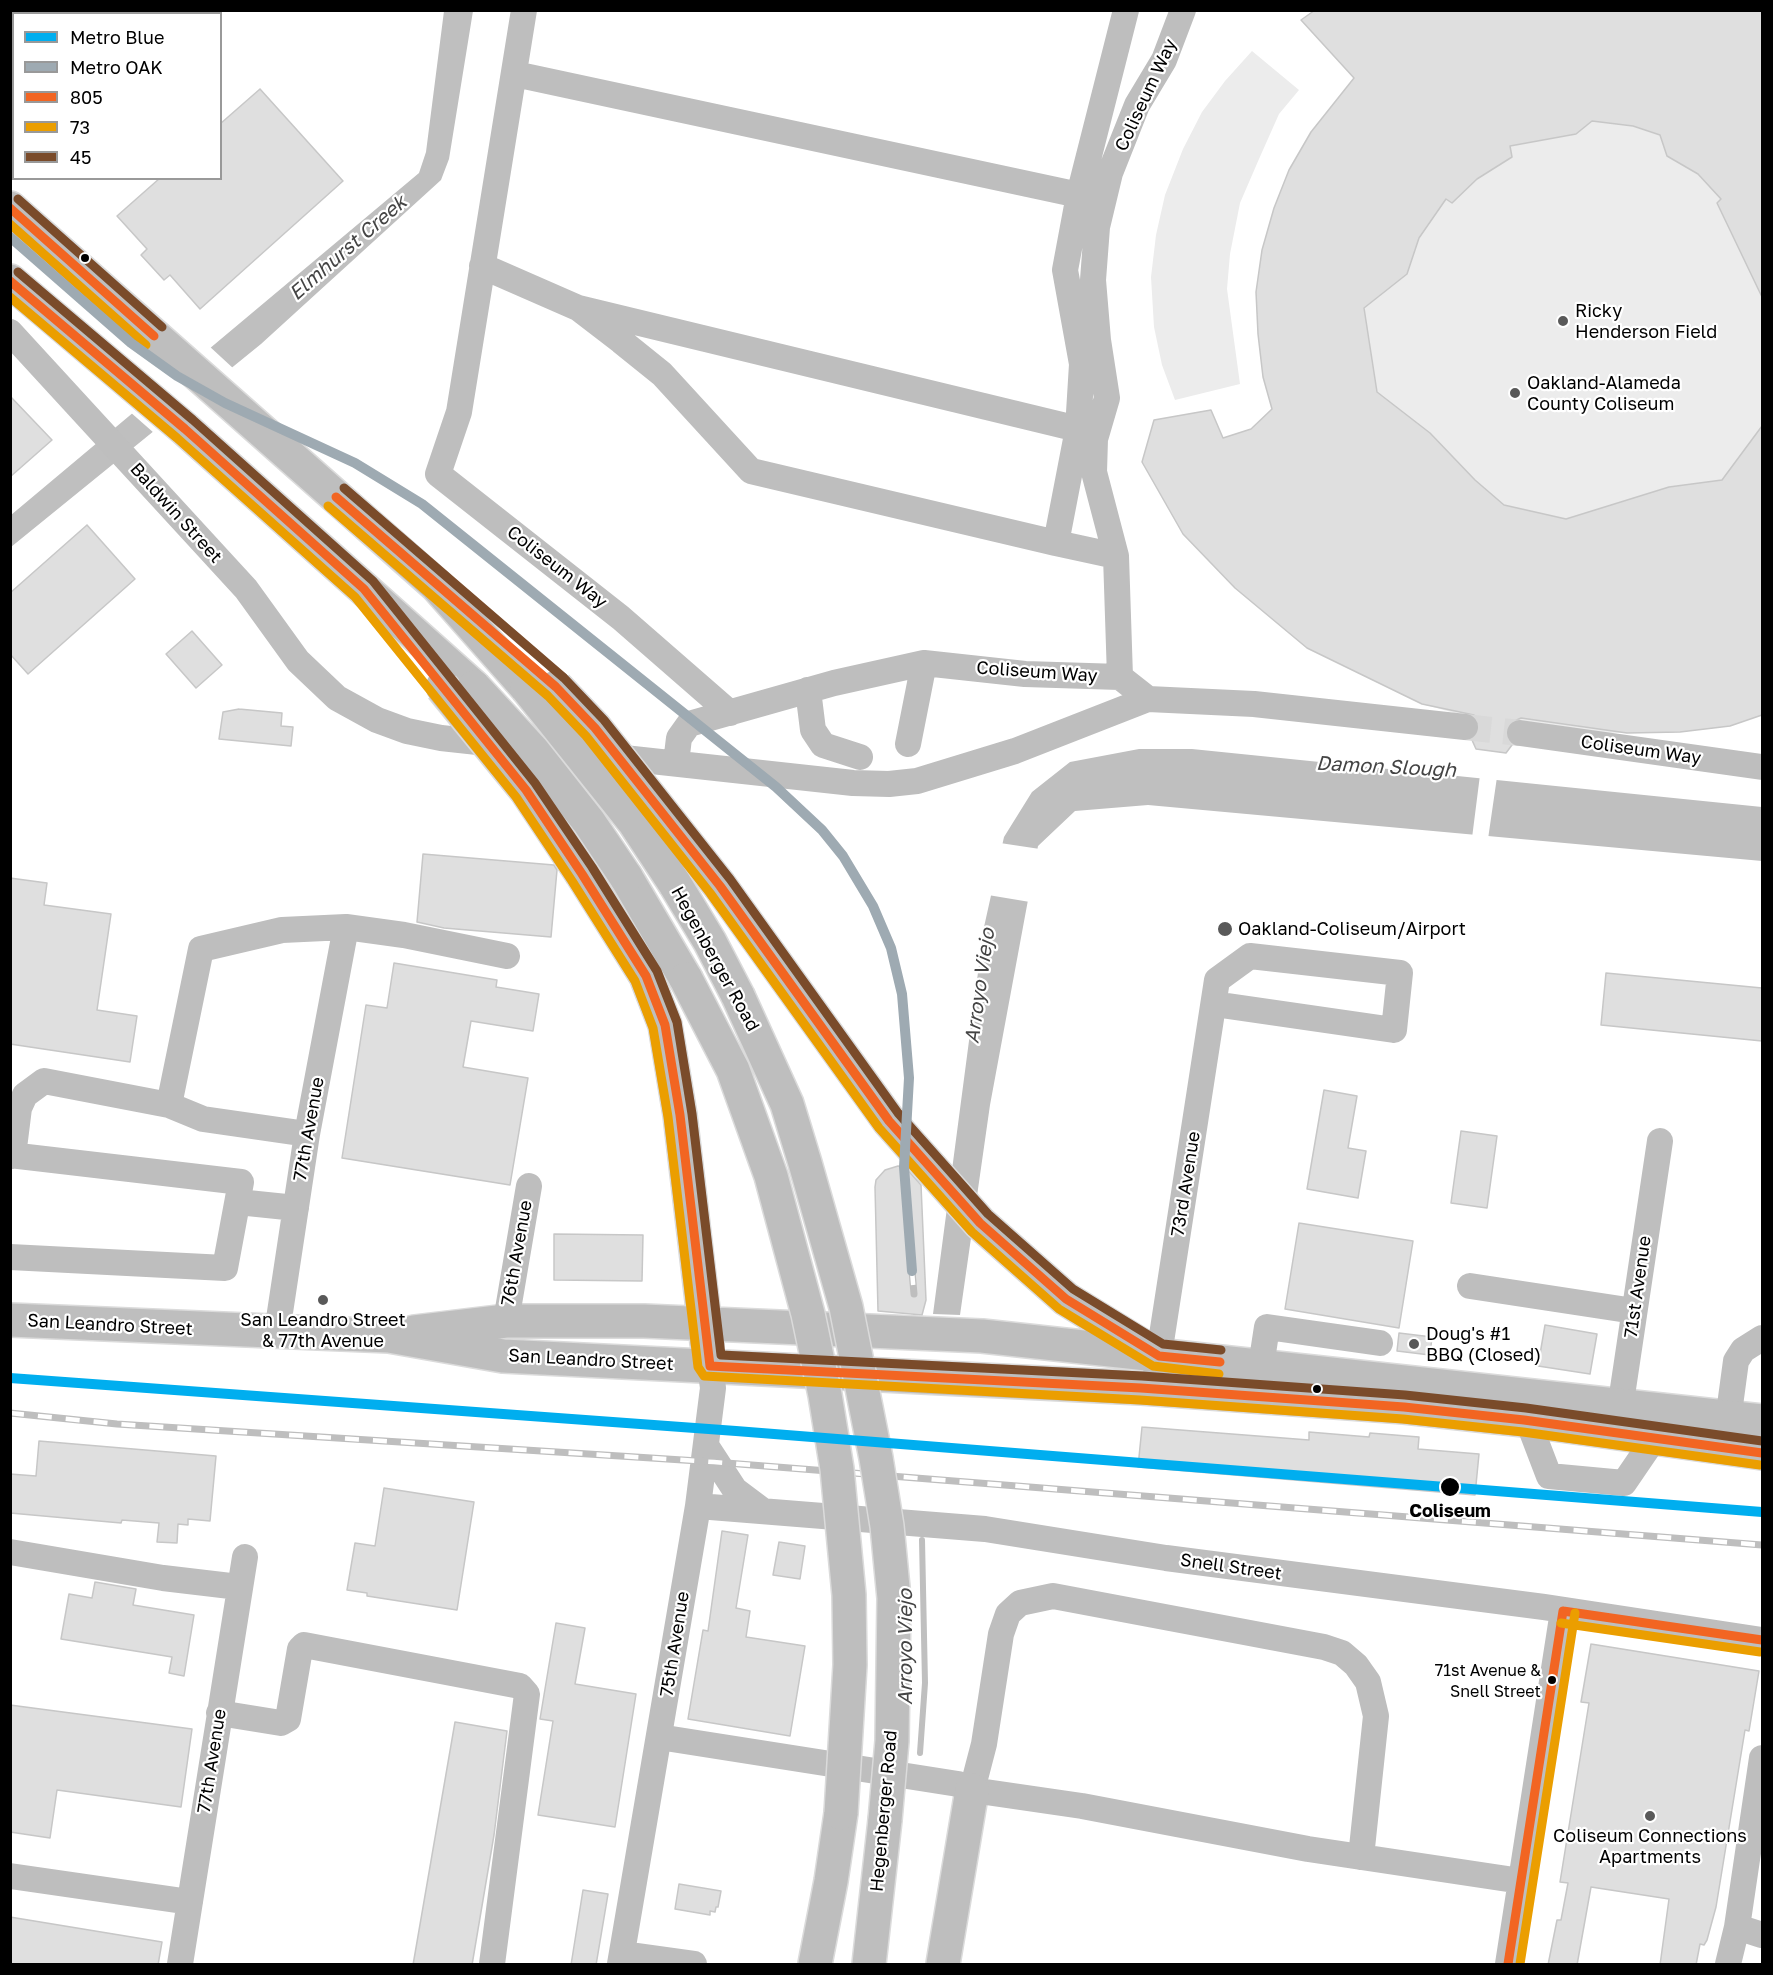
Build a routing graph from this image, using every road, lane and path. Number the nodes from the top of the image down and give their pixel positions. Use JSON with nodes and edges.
{"nodes":[{"id":1,"x":524,"y":10,"type":"edge"},
{"id":2,"x":1183,"y":10,"type":"edge"},
{"id":3,"x":1122,"y":12,"type":"edge"},
{"id":4,"x":515,"y":74,"type":"junction"},
{"id":5,"x":1079,"y":195,"type":"junction"},
{"id":6,"x":10,"y":208,"type":"edge"},
{"id":7,"x":482,"y":266,"type":"junction"},
{"id":8,"x":10,"y":280,"type":"edge"},
{"id":9,"x":578,"y":308,"type":"junction"},
{"id":10,"x":10,"y":332,"type":"edge"},
{"id":11,"x":1078,"y":429,"type":"junction"},
{"id":12,"x":1056,"y":543,"type":"junction"},
{"id":13,"x":1116,"y":556,"type":"junction"},
{"id":14,"x":364,"y":589,"type":"junction"},
{"id":15,"x":924,"y":663,"type":"junction"},
{"id":16,"x":1120,"y":677,"type":"junction"},
{"id":17,"x":541,"y":688,"type":"junction"},
{"id":18,"x":808,"y":690,"type":"junction"},
{"id":19,"x":1148,"y":699,"type":"junction"},
{"id":20,"x":730,"y":713,"type":"junction"},
{"id":21,"x":1465,"y":727,"type":"tunnel mouth"},
{"id":22,"x":1520,"y":733,"type":"tunnel mouth"},
{"id":23,"x":908,"y":744,"type":"dead end"},
{"id":24,"x":860,"y":757,"type":"dead end"},
{"id":25,"x":676,"y":763,"type":"junction"},
{"id":26,"x":1762,"y":766,"type":"edge"},
{"id":27,"x":346,"y":927,"type":"junction"},
{"id":28,"x":507,"y":956,"type":"dead end"},
{"id":29,"x":1216,"y":992,"type":"junction"},
{"id":30,"x":169,"y":1105,"type":"junction"},
{"id":31,"x":307,"y":1134,"type":"junction"},
{"id":32,"x":1660,"y":1141,"type":"dead end"},
{"id":33,"x":12,"y":1156,"type":"edge"},
{"id":34,"x":529,"y":1186,"type":"dead end"},
{"id":35,"x":296,"y":1208,"type":"junction"},
{"id":36,"x":236,"y":1213,"type":"junction"},
{"id":37,"x":10,"y":1257,"type":"edge"},
{"id":38,"x":1026,"y":1265,"type":"junction"},
{"id":39,"x":1470,"y":1286,"type":"dead end"},
{"id":40,"x":1634,"y":1311,"type":"junction"},
{"id":41,"x":10,"y":1320,"type":"edge"},
{"id":42,"x":506,"y":1321,"type":"junction"},
{"id":43,"x":703,"y":1322,"type":"junction"},
{"id":44,"x":277,"y":1332,"type":"junction"},
{"id":45,"x":389,"y":1336,"type":"junction"},
{"id":46,"x":1762,"y":1338,"type":"edge"},
{"id":47,"x":1049,"y":1342,"type":"junction"},
{"id":48,"x":1380,"y":1343,"type":"dead end"},
{"id":49,"x":1159,"y":1356,"type":"junction"},
{"id":50,"x":710,"y":1366,"type":"junction"},
{"id":51,"x":1261,"y":1366,"type":"junction"},
{"id":52,"x":981,"y":1380,"type":"junction"},
{"id":53,"x":1154,"y":1389,"type":"junction"},
{"id":54,"x":1619,"y":1419,"type":"junction"},
{"id":55,"x":1528,"y":1421,"type":"junction"},
{"id":56,"x":1762,"y":1421,"type":"edge"},
{"id":57,"x":1726,"y":1433,"type":"junction"},
{"id":58,"x":1654,"y":1440,"type":"junction"},
{"id":59,"x":707,"y":1447,"type":"junction"},
{"id":60,"x":1762,"y":1453,"type":"edge"},
{"id":61,"x":698,"y":1506,"type":"junction"},
{"id":62,"x":764,"y":1512,"type":"junction"},
{"id":63,"x":10,"y":1552,"type":"edge"},
{"id":64,"x":244,"y":1557,"type":"dead end"},
{"id":65,"x":239,"y":1587,"type":"junction"},
{"id":66,"x":1563,"y":1611,"type":"junction"},
{"id":67,"x":1762,"y":1640,"type":"edge"},
{"id":68,"x":219,"y":1713,"type":"junction"},
{"id":69,"x":659,"y":1737,"type":"junction"},
{"id":70,"x":1762,"y":1758,"type":"edge"},
{"id":71,"x":972,"y":1791,"type":"junction"},
{"id":72,"x":1361,"y":1857,"type":"junction"},
{"id":73,"x":10,"y":1876,"type":"edge"},
{"id":74,"x":1521,"y":1881,"type":"junction"},
{"id":75,"x":190,"y":1902,"type":"junction"},
{"id":76,"x":1737,"y":1927,"type":"junction"},
{"id":77,"x":1762,"y":1935,"type":"edge"},
{"id":78,"x":621,"y":1959,"type":"edge"},
{"id":79,"x":180,"y":1965,"type":"edge"},
{"id":80,"x":492,"y":1965,"type":"edge"},
{"id":81,"x":694,"y":1965,"type":"edge"},
{"id":82,"x":815,"y":1965,"type":"edge"},
{"id":83,"x":868,"y":1965,"type":"edge"},
{"id":84,"x":943,"y":1965,"type":"edge"},
{"id":85,"x":1508,"y":1965,"type":"edge"},
{"id":86,"x":1728,"y":1965,"type":"edge"}],
"edges":[{"from":1,"to":4,"type":"street","name":"Coliseum Way"},
{"from":2,"to":13,"type":"street","name":"Coliseum Way"},
{"from":3,"to":5,"type":"street"},
{"from":4,"to":5,"type":"street"},
{"from":4,"to":7,"type":"street","name":"Coliseum Way"},
{"from":5,"to":11,"type":"street"},
{"from":6,"to":17,"type":"main road"},
{"from":7,"to":9,"type":"street"},
{"from":7,"to":20,"type":"street","name":"Coliseum Way"},
{"from":8,"to":14,"type":"main road","name":"Hegenberger Road"},
{"from":9,"to":11,"type":"street"},
{"from":9,"to":12,"type":"street"},
{"from":10,"to":25,"type":"street","name":"Baldwin Street"},
{"from":11,"to":12,"type":"street"},
{"from":12,"to":13,"type":"street"},
{"from":13,"to":16,"type":"street","name":"Coliseum Way"},
{"from":14,"to":43,"type":"main road","name":"75th Avenue","bridge":true},
{"from":14,"to":82,"type":"main road","name":"Hegenberger Road","bridge":true},
{"from":15,"to":16,"type":"street","name":"Coliseum Way"},
{"from":15,"to":18,"type":"street","name":"Coliseum Way"},
{"from":15,"to":23,"type":"street"},
{"from":16,"to":19,"type":"street","name":"Coliseum Way"},
{"from":17,"to":38,"type":"main road","bridge":true},
{"from":17,"to":83,"type":"main road","name":"Hegenberger Road","bridge":true},
{"from":18,"to":20,"type":"street","name":"Coliseum Way"},
{"from":18,"to":24,"type":"street"},
{"from":19,"to":21,"type":"street"},
{"from":19,"to":25,"type":"street","name":"Baldwin Street"},
{"from":20,"to":25,"type":"street"},
{"from":22,"to":26,"type":"street","name":"Coliseum Way"},
{"from":27,"to":28,"type":"street"},
{"from":27,"to":30,"type":"street"},
{"from":27,"to":31,"type":"street","name":"77th Avenue"},
{"from":29,"to":29,"type":"street"},
{"from":29,"to":49,"type":"street","name":"73rd Avenue"},
{"from":30,"to":31,"type":"street"},
{"from":30,"to":33,"type":"street"},
{"from":31,"to":35,"type":"street","name":"77th Avenue"},
{"from":32,"to":40,"type":"street","name":"71st Avenue"},
{"from":33,"to":36,"type":"street"},
{"from":34,"to":42,"type":"street","name":"76th Avenue"},
{"from":35,"to":36,"type":"street"},
{"from":35,"to":44,"type":"street","name":"77th Avenue"},
{"from":36,"to":37,"type":"street"},
{"from":38,"to":47,"type":"main road"},
{"from":38,"to":49,"type":"main road"},
{"from":39,"to":40,"type":"street"},
{"from":40,"to":54,"type":"street","name":"71st Avenue"},
{"from":41,"to":44,"type":"main road","name":"San Leandro Street"},
{"from":42,"to":43,"type":"main road","name":"San Leandro Street"},
{"from":42,"to":45,"type":"main road","name":"San Leandro Street"},
{"from":43,"to":47,"type":"main road","name":"San Leandro Street"},
{"from":43,"to":50,"type":"main road","name":"75th Avenue"},
{"from":44,"to":45,"type":"main road","name":"San Leandro Street"},
{"from":45,"to":50,"type":"main road","name":"San Leandro Street"},
{"from":46,"to":57,"type":"street"},
{"from":47,"to":49,"type":"main road","name":"San Leandro Street"},
{"from":47,"to":52,"type":"main road"},
{"from":48,"to":51,"type":"street"},
{"from":49,"to":51,"type":"main road","name":"San Leandro Street"},
{"from":49,"to":53,"type":"street","name":"73rd Avenue"},
{"from":50,"to":52,"type":"main road","name":"San Leandro Street"},
{"from":50,"to":59,"type":"street","name":"75th Avenue"},
{"from":51,"to":54,"type":"main road","name":"San Leandro Street"},
{"from":52,"to":53,"type":"main road","name":"San Leandro Street"},
{"from":53,"to":55,"type":"main road","name":"San Leandro Street"},
{"from":54,"to":55,"type":"main road","name":"San Leandro Street"},
{"from":54,"to":57,"type":"main road","name":"San Leandro Street"},
{"from":54,"to":58,"type":"main road","name":"San Leandro Street"},
{"from":55,"to":58,"type":"street"},
{"from":56,"to":57,"type":"main road","name":"San Leandro Street"},
{"from":57,"to":58,"type":"main road","name":"San Leandro Street"},
{"from":57,"to":60,"type":"main road","name":"San Leandro Street"},
{"from":59,"to":61,"type":"street","name":"75th Avenue"},
{"from":59,"to":62,"type":"street"},
{"from":61,"to":62,"type":"street","name":"Snell Street"},
{"from":61,"to":69,"type":"street","name":"75th Avenue"},
{"from":62,"to":66,"type":"street","name":"Snell Street"},
{"from":63,"to":65,"type":"street"},
{"from":64,"to":65,"type":"street","name":"77th Avenue"},
{"from":65,"to":68,"type":"street","name":"77th Avenue"},
{"from":66,"to":67,"type":"street","name":"Snell Street"},
{"from":66,"to":74,"type":"street"},
{"from":68,"to":75,"type":"street","name":"77th Avenue"},
{"from":68,"to":80,"type":"street"},
{"from":69,"to":71,"type":"street"},
{"from":69,"to":78,"type":"street","name":"75th Avenue"},
{"from":70,"to":76,"type":"street"},
{"from":71,"to":72,"type":"street"},
{"from":71,"to":72,"type":"street"},
{"from":71,"to":84,"type":"main road"},
{"from":72,"to":74,"type":"street"},
{"from":73,"to":75,"type":"street"},
{"from":74,"to":85,"type":"street"},
{"from":75,"to":79,"type":"street","name":"77th Avenue"},
{"from":76,"to":77,"type":"street"},
{"from":76,"to":86,"type":"street"},
{"from":78,"to":81,"type":"street"}]}
